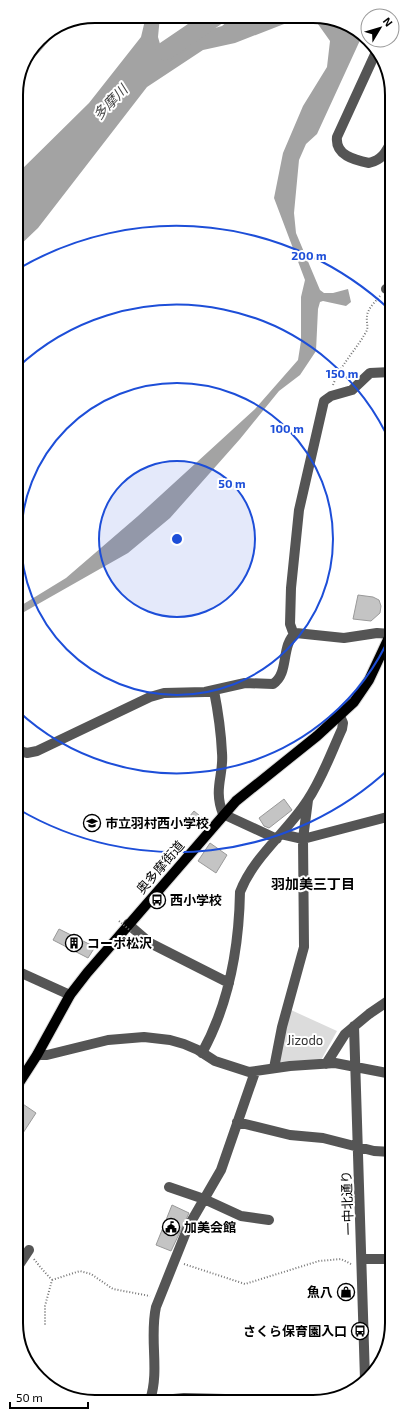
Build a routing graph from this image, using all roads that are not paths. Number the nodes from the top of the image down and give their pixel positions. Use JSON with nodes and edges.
{"nodes":[{"id":1,"x":374,"y":57,"type":"edge"},
{"id":2,"x":385,"y":154,"type":"edge"},
{"id":3,"x":385,"y":372,"type":"edge"},
{"id":4,"x":385,"y":633,"type":"edge"},
{"id":5,"x":294,"y":635,"type":"junction"},
{"id":6,"x":385,"y":646,"type":"edge"},
{"id":7,"x":214,"y":691,"type":"junction"},
{"id":8,"x":340,"y":716,"type":"junction"},
{"id":9,"x":23,"y":751,"type":"edge"},
{"id":10,"x":308,"y":800,"type":"junction"},
{"id":11,"x":223,"y":814,"type":"junction"},
{"id":12,"x":385,"y":818,"type":"edge"},
{"id":13,"x":279,"y":837,"type":"junction"},
{"id":14,"x":303,"y":839,"type":"junction"},
{"id":15,"x":127,"y":926,"type":"junction"},
{"id":16,"x":23,"y":974,"type":"edge"},
{"id":17,"x":229,"y":983,"type":"junction"},
{"id":18,"x":70,"y":995,"type":"junction"},
{"id":19,"x":385,"y":1004,"type":"edge"},
{"id":20,"x":354,"y":1026,"type":"junction"},
{"id":21,"x":202,"y":1053,"type":"junction"},
{"id":22,"x":37,"y":1055,"type":"junction"},
{"id":23,"x":326,"y":1064,"type":"junction"},
{"id":24,"x":274,"y":1068,"type":"junction"},
{"id":25,"x":356,"y":1068,"type":"junction"},
{"id":26,"x":254,"y":1072,"type":"junction"},
{"id":27,"x":385,"y":1073,"type":"edge"},
{"id":28,"x":23,"y":1075,"type":"edge"},
{"id":29,"x":237,"y":1122,"type":"junction"},
{"id":30,"x":359,"y":1147,"type":"junction"},
{"id":31,"x":385,"y":1152,"type":"edge"},
{"id":32,"x":169,"y":1187,"type":"dead end"},
{"id":33,"x":204,"y":1199,"type":"junction"},
{"id":34,"x":269,"y":1220,"type":"dead end"},
{"id":35,"x":29,"y":1250,"type":"road end"},
{"id":36,"x":23,"y":1259,"type":"edge"},
{"id":37,"x":385,"y":1260,"type":"edge"},
{"id":38,"x":362,"y":1262,"type":"junction"},
{"id":39,"x":365,"y":1372,"type":"edge"},
{"id":40,"x":151,"y":1395,"type":"edge"}],
"edges":[{"from":1,"to":2,"type":"street"},
{"from":3,"to":5,"type":"street"},
{"from":4,"to":5,"type":"street"},
{"from":5,"to":7,"type":"street"},
{"from":6,"to":8,"type":"main road","name":"奥多摩街道"},
{"from":7,"to":9,"type":"street"},
{"from":7,"to":11,"type":"street"},
{"from":8,"to":10,"type":"street"},
{"from":8,"to":11,"type":"main road","name":"奥多摩街道"},
{"from":10,"to":13,"type":"street"},
{"from":10,"to":14,"type":"street"},
{"from":11,"to":13,"type":"street"},
{"from":11,"to":15,"type":"main road","name":"奥多摩街道"},
{"from":12,"to":14,"type":"street"},
{"from":13,"to":14,"type":"street"},
{"from":13,"to":17,"type":"street"},
{"from":14,"to":24,"type":"street"},
{"from":15,"to":17,"type":"street"},
{"from":15,"to":18,"type":"main road","name":"奥多摩街道"},
{"from":16,"to":18,"type":"street"},
{"from":17,"to":21,"type":"street"},
{"from":18,"to":22,"type":"main road","name":"奥多摩街道"},
{"from":19,"to":20,"type":"street"},
{"from":20,"to":23,"type":"street"},
{"from":20,"to":25,"type":"street","name":"一中北通り"},
{"from":21,"to":22,"type":"street"},
{"from":21,"to":26,"type":"street"},
{"from":22,"to":28,"type":"main road","name":"奥多摩街道"},
{"from":23,"to":24,"type":"street"},
{"from":23,"to":25,"type":"street"},
{"from":24,"to":26,"type":"street"},
{"from":25,"to":27,"type":"street"},
{"from":25,"to":30,"type":"street","name":"一中北通り"},
{"from":26,"to":29,"type":"street"},
{"from":29,"to":30,"type":"street"},
{"from":29,"to":33,"type":"street"},
{"from":30,"to":31,"type":"street"},
{"from":30,"to":38,"type":"street","name":"一中北通り"},
{"from":32,"to":33,"type":"street"},
{"from":33,"to":34,"type":"street"},
{"from":33,"to":40,"type":"street"},
{"from":35,"to":36,"type":"street"},
{"from":37,"to":38,"type":"street"},
{"from":38,"to":39,"type":"street","name":"一中北通り"}]}
